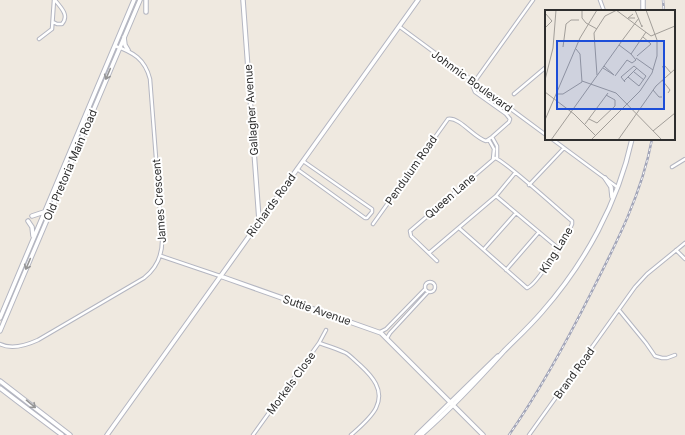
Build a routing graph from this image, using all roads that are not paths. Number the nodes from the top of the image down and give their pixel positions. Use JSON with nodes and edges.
{"nodes":[{"id":1,"x":54,"y":0,"type":"edge"},
{"id":2,"x":134,"y":0,"type":"edge"},
{"id":3,"x":140,"y":0,"type":"edge"},
{"id":4,"x":146,"y":0,"type":"edge"},
{"id":5,"x":243,"y":0,"type":"edge"},
{"id":6,"x":418,"y":0,"type":"edge"},
{"id":7,"x":533,"y":0,"type":"edge"},
{"id":8,"x":600,"y":0,"type":"edge"},
{"id":9,"x":604,"y":10,"type":"edge"},
{"id":10,"x":146,"y":12,"type":"dead end"},
{"id":11,"x":53,"y":22,"type":"junction"},
{"id":12,"x":400,"y":27,"type":"junction"},
{"id":13,"x":125,"y":32,"type":"junction"},
{"id":14,"x":39,"y":39,"type":"dead end"},
{"id":15,"x":114,"y":45,"type":"junction"},
{"id":16,"x":119,"y":47,"type":"junction"},
{"id":17,"x":128,"y":50,"type":"junction"},
{"id":18,"x":545,"y":68,"type":"edge"},
{"id":19,"x":474,"y":82,"type":"junction"},
{"id":20,"x":514,"y":94,"type":"dead end"},
{"id":21,"x":545,"y":134,"type":"edge"},
{"id":22,"x":492,"y":137,"type":"junction"},
{"id":23,"x":553,"y":140,"type":"edge"},
{"id":24,"x":632,"y":140,"type":"edge"},
{"id":25,"x":487,"y":141,"type":"junction"},
{"id":26,"x":564,"y":148,"type":"junction"},
{"id":27,"x":495,"y":159,"type":"junction"},
{"id":28,"x":685,"y":159,"type":"edge"},
{"id":29,"x":303,"y":161,"type":"junction"},
{"id":30,"x":672,"y":168,"type":"dead end"},
{"id":31,"x":297,"y":169,"type":"junction"},
{"id":32,"x":515,"y":173,"type":"junction"},
{"id":33,"x":605,"y":178,"type":"junction"},
{"id":34,"x":529,"y":185,"type":"junction"},
{"id":35,"x":617,"y":187,"type":"junction"},
{"id":36,"x":496,"y":196,"type":"junction"},
{"id":37,"x":611,"y":202,"type":"junction"},
{"id":38,"x":44,"y":212,"type":"junction"},
{"id":39,"x":516,"y":213,"type":"junction"},
{"id":40,"x":32,"y":216,"type":"dead end"},
{"id":41,"x":28,"y":221,"type":"dead end"},
{"id":42,"x":259,"y":221,"type":"junction"},
{"id":43,"x":373,"y":224,"type":"dead end"},
{"id":44,"x":459,"y":228,"type":"junction"},
{"id":45,"x":538,"y":232,"type":"junction"},
{"id":46,"x":32,"y":240,"type":"junction"},
{"id":47,"x":685,"y":243,"type":"edge"},
{"id":48,"x":558,"y":248,"type":"junction"},
{"id":49,"x":484,"y":249,"type":"junction"},
{"id":50,"x":676,"y":250,"type":"junction"},
{"id":51,"x":429,"y":254,"type":"junction"},
{"id":52,"x":161,"y":256,"type":"junction"},
{"id":53,"x":685,"y":259,"type":"edge"},
{"id":54,"x":437,"y":261,"type":"dead end"},
{"id":55,"x":506,"y":270,"type":"junction"},
{"id":56,"x":220,"y":276,"type":"junction"},
{"id":57,"x":425,"y":289,"type":"junction"},
{"id":58,"x":428,"y":292,"type":"junction"},
{"id":59,"x":619,"y":310,"type":"junction"},
{"id":60,"x":400,"y":314,"type":"junction"},
{"id":61,"x":0,"y":318,"type":"edge"},
{"id":62,"x":404,"y":318,"type":"junction"},
{"id":63,"x":326,"y":330,"type":"dead end"},
{"id":64,"x":0,"y":331,"type":"edge"},
{"id":65,"x":380,"y":332,"type":"junction"},
{"id":66,"x":387,"y":338,"type":"junction"},
{"id":67,"x":319,"y":343,"type":"junction"},
{"id":68,"x":0,"y":344,"type":"edge"},
{"id":69,"x":675,"y":355,"type":"dead end"},
{"id":70,"x":0,"y":381,"type":"edge"},
{"id":71,"x":0,"y":388,"type":"edge"},
{"id":72,"x":452,"y":404,"type":"junction"},
{"id":73,"x":62,"y":435,"type":"edge"},
{"id":74,"x":70,"y":435,"type":"edge"},
{"id":75,"x":106,"y":435,"type":"edge"},
{"id":76,"x":253,"y":435,"type":"edge"},
{"id":77,"x":351,"y":435,"type":"edge"},
{"id":78,"x":417,"y":435,"type":"edge"},
{"id":79,"x":421,"y":435,"type":"edge"},
{"id":80,"x":483,"y":435,"type":"edge"},
{"id":81,"x":529,"y":435,"type":"edge"}],
"edges":[{"from":1,"to":11,"type":"street"},
{"from":1,"to":11,"type":"street"},
{"from":2,"to":15,"type":"main road","name":"Old Pretoria Main Road"},
{"from":3,"to":13,"type":"main road","name":"Old Pretoria Main Road"},
{"from":4,"to":10,"type":"main road"},
{"from":5,"to":42,"type":"main road","name":"Gallagher Avenue"},
{"from":6,"to":12,"type":"main road","name":"Richards Road"},
{"from":7,"to":19,"type":"street"},
{"from":8,"to":9,"type":"street"},
{"from":11,"to":14,"type":"street"},
{"from":12,"to":19,"type":"street","name":"Johnnic Boulevard"},
{"from":12,"to":29,"type":"main road","name":"Richards Road"},
{"from":13,"to":16,"type":"main road","name":"Old Pretoria Main Road"},
{"from":13,"to":17,"type":"main road"},
{"from":15,"to":16,"type":"street","name":"James Crescent"},
{"from":15,"to":38,"type":"main road","name":"Old Pretoria Main Road"},
{"from":16,"to":17,"type":"street","name":"James Crescent"},
{"from":16,"to":64,"type":"main road","name":"Old Pretoria Main Road","one_way":true},
{"from":17,"to":52,"type":"street","name":"James Crescent"},
{"from":18,"to":20,"type":"street"},
{"from":19,"to":21,"type":"street","name":"Johnnic Boulevard"},
{"from":19,"to":22,"type":"street"},
{"from":22,"to":25,"type":"street"},
{"from":22,"to":27,"type":"street"},
{"from":23,"to":26,"type":"street"},
{"from":24,"to":35,"type":"main road"},
{"from":25,"to":27,"type":"street"},
{"from":25,"to":43,"type":"street","name":"Pendulum Road"},
{"from":26,"to":33,"type":"street"},
{"from":26,"to":34,"type":"street"},
{"from":27,"to":32,"type":"street"},
{"from":27,"to":51,"type":"street","name":"Queen Lane"},
{"from":28,"to":30,"type":"street"},
{"from":29,"to":31,"type":"main road","name":"Richards Road"},
{"from":29,"to":31,"type":"street"},
{"from":31,"to":42,"type":"main road","name":"Richards Road"},
{"from":32,"to":34,"type":"street","name":"King Lane"},
{"from":32,"to":36,"type":"street"},
{"from":33,"to":35,"type":"street"},
{"from":33,"to":37,"type":"main road"},
{"from":34,"to":48,"type":"street","name":"King Lane"},
{"from":35,"to":37,"type":"main road"},
{"from":36,"to":39,"type":"street"},
{"from":36,"to":44,"type":"street"},
{"from":37,"to":72,"type":"main road"},
{"from":38,"to":40,"type":"main road"},
{"from":38,"to":46,"type":"main road","name":"Old Pretoria Main Road"},
{"from":39,"to":45,"type":"street"},
{"from":39,"to":49,"type":"street"},
{"from":41,"to":46,"type":"main road"},
{"from":42,"to":56,"type":"main road","name":"Richards Road"},
{"from":44,"to":49,"type":"street","name":"King Lane"},
{"from":44,"to":51,"type":"street"},
{"from":45,"to":48,"type":"street"},
{"from":45,"to":55,"type":"street"},
{"from":46,"to":61,"type":"main road","name":"Old Pretoria Main Road"},
{"from":47,"to":50,"type":"street","name":"Brand Road"},
{"from":48,"to":55,"type":"street","name":"King Lane"},
{"from":49,"to":55,"type":"street","name":"King Lane"},
{"from":50,"to":53,"type":"street"},
{"from":50,"to":59,"type":"street","name":"Brand Road"},
{"from":51,"to":54,"type":"street"},
{"from":52,"to":56,"type":"street","name":"Suttie Avenue"},
{"from":52,"to":68,"type":"street","name":"James Crescent"},
{"from":56,"to":65,"type":"main road","name":"Suttie Avenue"},
{"from":56,"to":75,"type":"main road","name":"Richards Road"},
{"from":57,"to":58,"type":"street"},
{"from":57,"to":58,"type":"street"},
{"from":57,"to":60,"type":"street"},
{"from":58,"to":62,"type":"street"},
{"from":59,"to":69,"type":"street"},
{"from":59,"to":81,"type":"street","name":"Brand Road"},
{"from":60,"to":62,"type":"street"},
{"from":60,"to":65,"type":"street"},
{"from":62,"to":66,"type":"street"},
{"from":63,"to":67,"type":"street","name":"Morkels Close"},
{"from":65,"to":66,"type":"main road","name":"Suttie Avenue"},
{"from":66,"to":72,"type":"main road","name":"Suttie Avenue"},
{"from":67,"to":76,"type":"street","name":"Morkels Close"},
{"from":67,"to":77,"type":"street"},
{"from":70,"to":74,"type":"main road","one_way":true},
{"from":71,"to":73,"type":"main road"},
{"from":72,"to":78,"type":"main road"},
{"from":72,"to":79,"type":"main road"},
{"from":72,"to":80,"type":"main road","name":"Suttie Avenue"}]}
